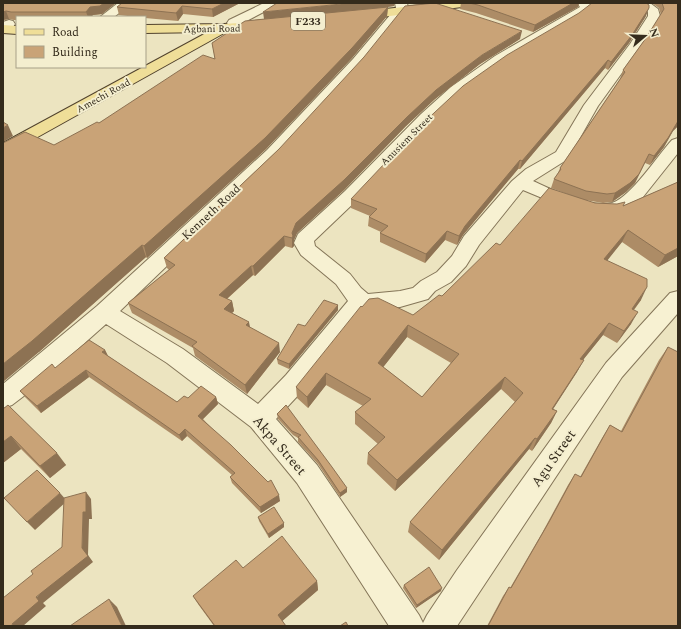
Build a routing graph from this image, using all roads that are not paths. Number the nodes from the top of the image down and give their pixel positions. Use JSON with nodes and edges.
{"nodes":[{"id":1,"x":126,"y":3,"type":"edge"},
{"id":2,"x":273,"y":3,"type":"edge"},
{"id":3,"x":470,"y":3,"type":"edge"},
{"id":4,"x":583,"y":3,"type":"edge"},
{"id":5,"x":642,"y":3,"type":"edge"},
{"id":6,"x":435,"y":5,"type":"edge"},
{"id":7,"x":401,"y":8,"type":"edge"},
{"id":8,"x":347,"y":15,"type":"edge"},
{"id":9,"x":464,"y":15,"type":"edge"},
{"id":10,"x":107,"y":16,"type":"edge"},
{"id":11,"x":277,"y":22,"type":"edge"},
{"id":12,"x":146,"y":24,"type":"edge"},
{"id":13,"x":228,"y":26,"type":"junction"},
{"id":14,"x":146,"y":29,"type":"edge"},
{"id":15,"x":678,"y":143,"type":"edge"},
{"id":16,"x":3,"y":150,"type":"edge"},
{"id":17,"x":521,"y":182,"type":"junction"},
{"id":18,"x":678,"y":299,"type":"edge"},
{"id":19,"x":362,"y":301,"type":"junction"},
{"id":20,"x":105,"y":312,"type":"junction"},
{"id":21,"x":3,"y":398,"type":"edge"},
{"id":22,"x":260,"y":419,"type":"junction"},
{"id":23,"x":408,"y":626,"type":"edge"},
{"id":24,"x":438,"y":626,"type":"edge"}],
"edges":[{"from":1,"to":10,"type":"street"},
{"from":2,"to":13,"type":"street"},
{"from":3,"to":6,"type":"main road"},
{"from":4,"to":19,"type":"street","name":"Anusiem Street"},
{"from":5,"to":17,"type":"street"},
{"from":6,"to":7,"type":"main road"},
{"from":6,"to":9,"type":"street"},
{"from":7,"to":8,"type":"main road"},
{"from":7,"to":20,"type":"street","name":"Kenneth Road"},
{"from":11,"to":13,"type":"main road","name":"Agbani Road","number":"F233"},
{"from":12,"to":13,"type":"main road","name":"Agbani Road","number":"F233"},
{"from":13,"to":14,"type":"main road","name":"Agbani Road","number":"F233"},
{"from":13,"to":16,"type":"main road","name":"Amechi Road"},
{"from":15,"to":17,"type":"street"},
{"from":17,"to":19,"type":"street"},
{"from":18,"to":24,"type":"street","name":"Agu Street"},
{"from":19,"to":22,"type":"street"},
{"from":20,"to":21,"type":"street","name":"Kenneth Road"},
{"from":20,"to":22,"type":"street","name":"Akpa Street"},
{"from":22,"to":23,"type":"street","name":"Akpa Street"}]}
